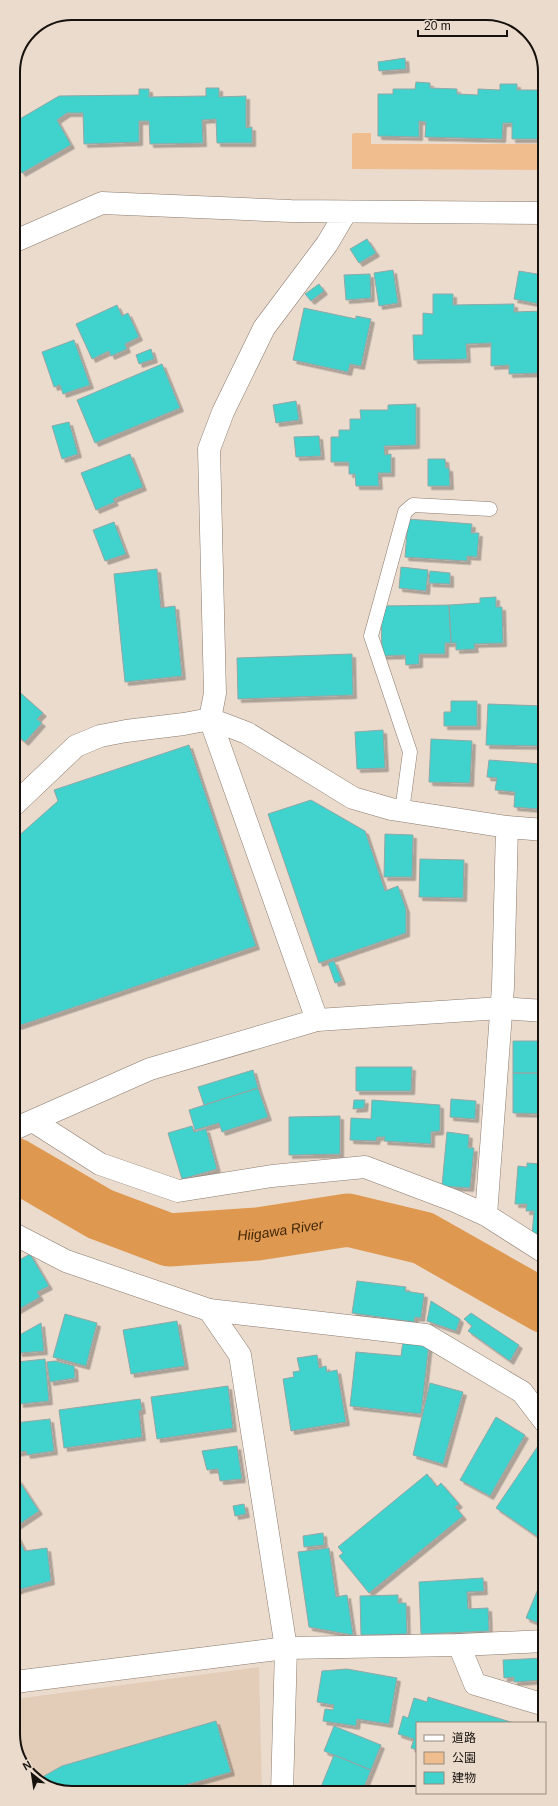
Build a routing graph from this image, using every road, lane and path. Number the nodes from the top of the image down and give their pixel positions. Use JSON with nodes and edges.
{"nodes":[{"id":1,"x":346,"y":212,"type":"junction"},
{"id":2,"x":538,"y":215,"type":"edge"},
{"id":3,"x":20,"y":239,"type":"edge"},
{"id":4,"x":490,"y":509,"type":"dead end"},
{"id":5,"x":210,"y":719,"type":"junction"},
{"id":6,"x":20,"y":799,"type":"edge"},
{"id":7,"x":402,"y":811,"type":"junction"},
{"id":8,"x":507,"y":827,"type":"junction"},
{"id":9,"x":538,"y":830,"type":"edge"},
{"id":10,"x":501,"y":1008,"type":"junction"},
{"id":11,"x":538,"y":1011,"type":"edge"},
{"id":12,"x":317,"y":1020,"type":"junction"},
{"id":13,"x":24,"y":1125,"type":"edge"},
{"id":14,"x":486,"y":1215,"type":"junction"},
{"id":15,"x":20,"y":1237,"type":"edge"},
{"id":16,"x":538,"y":1248,"type":"edge"},
{"id":17,"x":209,"y":1310,"type":"junction"},
{"id":18,"x":538,"y":1413,"type":"edge"},
{"id":19,"x":538,"y":1641,"type":"edge"},
{"id":20,"x":459,"y":1645,"type":"junction"},
{"id":21,"x":286,"y":1648,"type":"junction"},
{"id":22,"x":20,"y":1681,"type":"edge"},
{"id":23,"x":538,"y":1703,"type":"edge"},
{"id":24,"x":282,"y":1786,"type":"edge"}],
"edges":[{"from":1,"to":2,"type":"street"},
{"from":1,"to":3,"type":"street"},
{"from":1,"to":5,"type":"street"},
{"from":4,"to":7,"type":"lane"},
{"from":5,"to":6,"type":"street"},
{"from":5,"to":7,"type":"street"},
{"from":5,"to":12,"type":"street"},
{"from":7,"to":8,"type":"street"},
{"from":8,"to":9,"type":"street"},
{"from":8,"to":10,"type":"street"},
{"from":10,"to":11,"type":"street"},
{"from":10,"to":12,"type":"street"},
{"from":10,"to":14,"type":"street"},
{"from":12,"to":13,"type":"street"},
{"from":13,"to":14,"type":"street"},
{"from":14,"to":16,"type":"street"},
{"from":15,"to":17,"type":"street"},
{"from":17,"to":18,"type":"street"},
{"from":17,"to":21,"type":"street"},
{"from":19,"to":20,"type":"street"},
{"from":20,"to":21,"type":"street"},
{"from":20,"to":23,"type":"street"},
{"from":21,"to":22,"type":"street"},
{"from":21,"to":24,"type":"street"}]}
